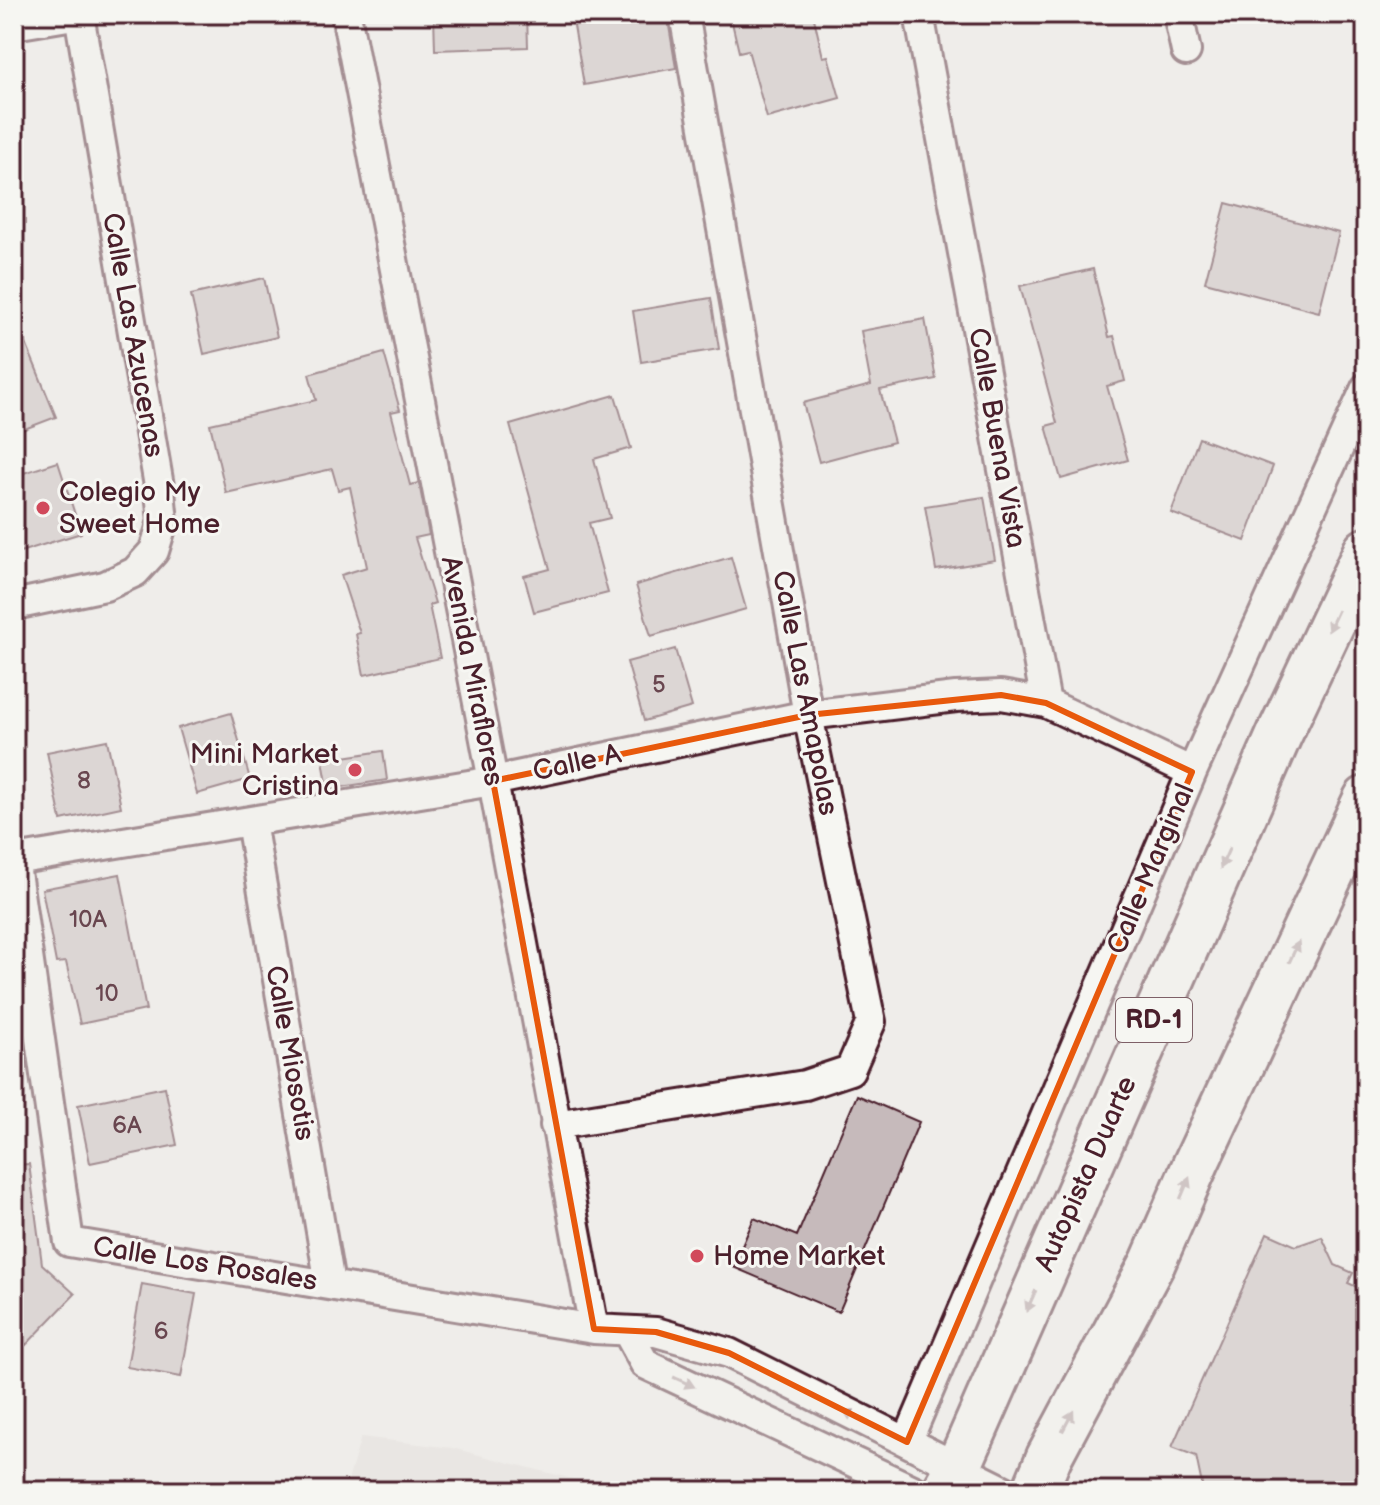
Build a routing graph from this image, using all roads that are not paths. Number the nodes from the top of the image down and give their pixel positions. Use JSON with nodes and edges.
{"nodes":[{"id":1,"x":79,"y":14,"type":"edge"},
{"id":2,"x":346,"y":14,"type":"edge"},
{"id":3,"x":684,"y":14,"type":"edge"},
{"id":4,"x":919,"y":14,"type":"edge"},
{"id":5,"x":1178,"y":14,"type":"edge"},
{"id":6,"x":14,"y":25,"type":"edge"},
{"id":7,"x":1186,"y":51,"type":"dead end"},
{"id":8,"x":1366,"y":388,"type":"edge"},
{"id":9,"x":1366,"y":551,"type":"edge"},
{"id":10,"x":14,"y":605,"type":"edge"},
{"id":11,"x":1046,"y":703,"type":"junction"},
{"id":12,"x":808,"y":715,"type":"junction"},
{"id":13,"x":1192,"y":772,"type":"junction"},
{"id":14,"x":493,"y":781,"type":"junction"},
{"id":15,"x":1366,"y":799,"type":"edge"},
{"id":16,"x":251,"y":822,"type":"junction"},
{"id":17,"x":14,"y":859,"type":"edge"},
{"id":18,"x":555,"y":1125,"type":"junction"},
{"id":19,"x":330,"y":1284,"type":"junction"},
{"id":20,"x":594,"y":1329,"type":"junction"},
{"id":21,"x":628,"y":1333,"type":"junction"},
{"id":22,"x":907,"y":1442,"type":"junction"},
{"id":23,"x":952,"y":1480,"type":"edge"},
{"id":24,"x":915,"y":1491,"type":"edge"},
{"id":25,"x":1005,"y":1491,"type":"edge"},
{"id":26,"x":1035,"y":1491,"type":"edge"}],
"edges":[{"from":1,"to":6,"type":"street"},
{"from":1,"to":10,"type":"street","name":"Calle Las Azucenas"},
{"from":2,"to":14,"type":"street","name":"Avenida Miraflores"},
{"from":3,"to":12,"type":"street","name":"Calle Las Amapolas"},
{"from":4,"to":11,"type":"street","name":"Calle Buena Vista"},
{"from":5,"to":7,"type":"street"},
{"from":8,"to":13,"type":"street","name":"Calle Marginal"},
{"from":9,"to":23,"type":"highway","name":"Autopista Duarte","number":"RD-1","one_way":true},
{"from":11,"to":12,"type":"street","name":"Calle A"},
{"from":11,"to":13,"type":"street"},
{"from":12,"to":14,"type":"street","name":"Calle A"},
{"from":12,"to":18,"type":"street","name":"Calle Las Amapolas"},
{"from":13,"to":22,"type":"street","name":"Calle Marginal"},
{"from":14,"to":16,"type":"street","name":"Calle A"},
{"from":14,"to":18,"type":"street","name":"Avenida Miraflores"},
{"from":26,"to":15,"type":"highway","one_way":true},
{"from":16,"to":17,"type":"street","name":"Calle A"},
{"from":16,"to":19,"type":"street","name":"Calle Miosotis"},
{"from":17,"to":19,"type":"street","name":"Calle Los Rosales"},
{"from":18,"to":20,"type":"street","name":"Avenida Miraflores"},
{"from":19,"to":20,"type":"street","name":"Calle Los Rosales"},
{"from":20,"to":21,"type":"street","name":"Calle Los Rosales"},
{"from":22,"to":21,"type":"street","name":"Calle Los Rosales","one_way":true},
{"from":21,"to":24,"type":"street","one_way":true},
{"from":22,"to":23,"type":"street","name":"Calle Los Rosales"},
{"from":23,"to":25,"type":"street","name":"Calle Los Rosales"}]}
